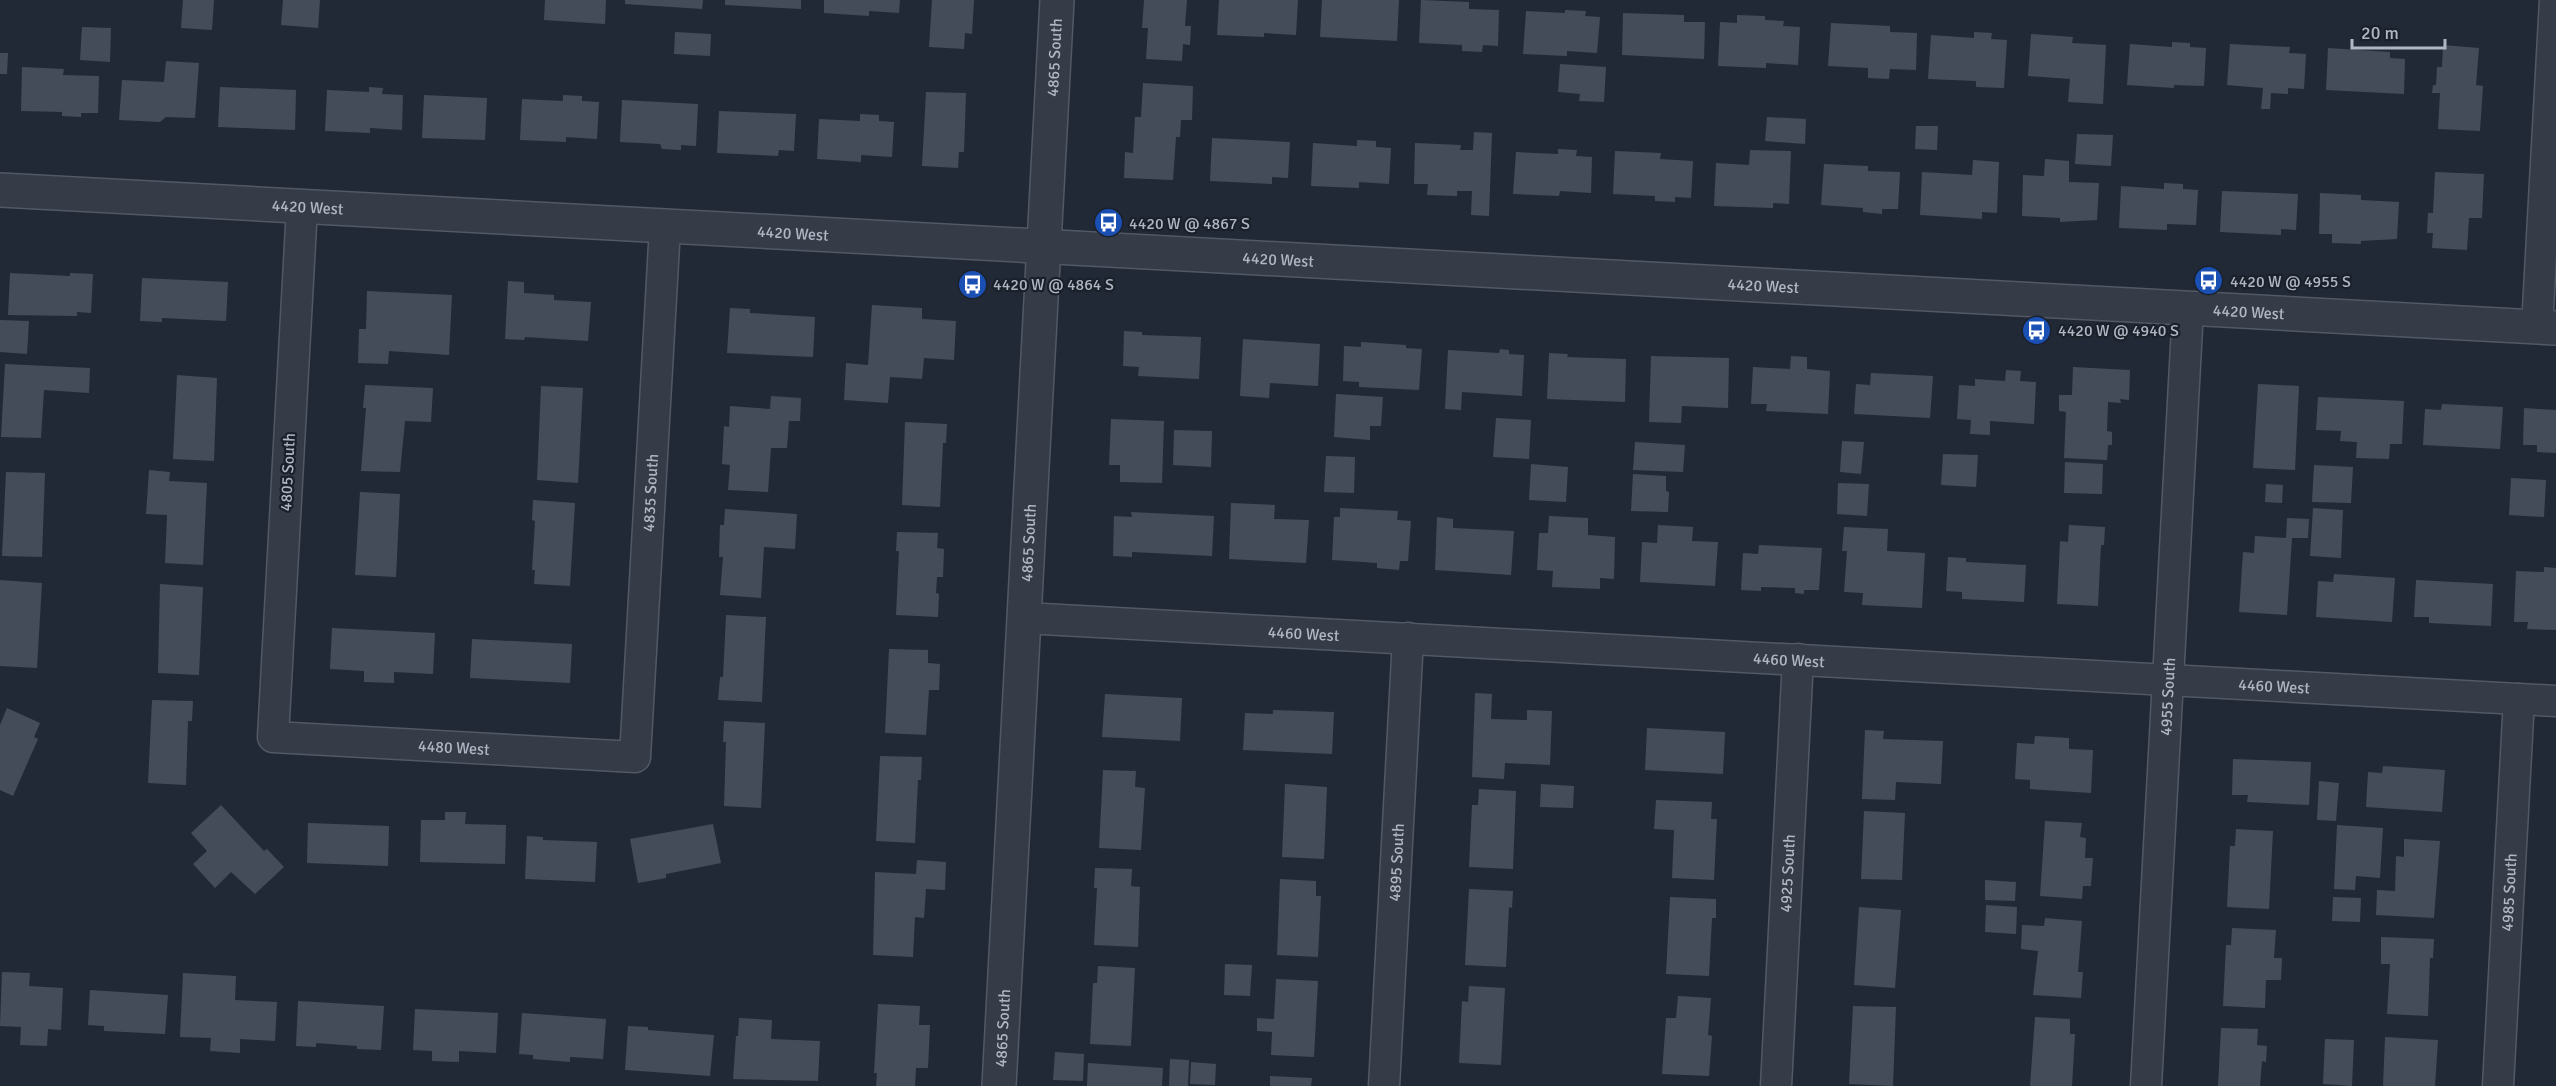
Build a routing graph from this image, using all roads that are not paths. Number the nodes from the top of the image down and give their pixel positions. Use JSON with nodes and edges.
{"nodes":[{"id":1,"x":1057,"y":0,"type":"edge"},
{"id":2,"x":2555,"y":0,"type":"edge"},
{"id":3,"x":0,"y":190,"type":"edge"},
{"id":4,"x":302,"y":207,"type":"junction"},
{"id":5,"x":665,"y":227,"type":"junction"},
{"id":6,"x":1043,"y":247,"type":"junction"},
{"id":7,"x":2188,"y":309,"type":"junction"},
{"id":8,"x":2547,"y":328,"type":"edge"},
{"id":9,"x":1024,"y":618,"type":"junction"},
{"id":10,"x":1408,"y":638,"type":"junction"},
{"id":11,"x":1798,"y":659,"type":"junction"},
{"id":12,"x":2167,"y":679,"type":"junction"},
{"id":13,"x":2519,"y":699,"type":"junction"},
{"id":14,"x":2556,"y":701,"type":"edge"},
{"id":15,"x":273,"y":737,"type":"joint"},
{"id":16,"x":635,"y":757,"type":"joint"},
{"id":17,"x":999,"y":1086,"type":"edge"},
{"id":18,"x":1384,"y":1086,"type":"edge"},
{"id":19,"x":1776,"y":1086,"type":"edge"},
{"id":20,"x":2146,"y":1086,"type":"edge"},
{"id":21,"x":2498,"y":1086,"type":"edge"}],
"edges":[{"from":1,"to":6,"type":"street","name":"4865 South"},
{"from":2,"to":8,"type":"street"},
{"from":3,"to":4,"type":"street","name":"4420 West"},
{"from":4,"to":5,"type":"street","name":"4420 West"},
{"from":4,"to":15,"type":"street","name":"4805 South"},
{"from":5,"to":6,"type":"street","name":"4420 West"},
{"from":5,"to":16,"type":"street","name":"4835 South"},
{"from":6,"to":7,"type":"street","name":"4420 West"},
{"from":6,"to":9,"type":"street","name":"4865 South"},
{"from":7,"to":8,"type":"street","name":"4420 West"},
{"from":7,"to":12,"type":"street","name":"4955 South"},
{"from":9,"to":10,"type":"street","name":"4460 West"},
{"from":9,"to":17,"type":"street","name":"4865 South"},
{"from":10,"to":11,"type":"street","name":"4460 West"},
{"from":10,"to":18,"type":"street","name":"4895 South"},
{"from":11,"to":12,"type":"street","name":"4460 West"},
{"from":11,"to":19,"type":"street","name":"4925 South"},
{"from":12,"to":13,"type":"street","name":"4460 West"},
{"from":12,"to":20,"type":"street","name":"4955 South"},
{"from":13,"to":14,"type":"street","name":"4460 West"},
{"from":13,"to":21,"type":"street","name":"4985 South"},
{"from":15,"to":16,"type":"street","name":"4480 West"}]}
